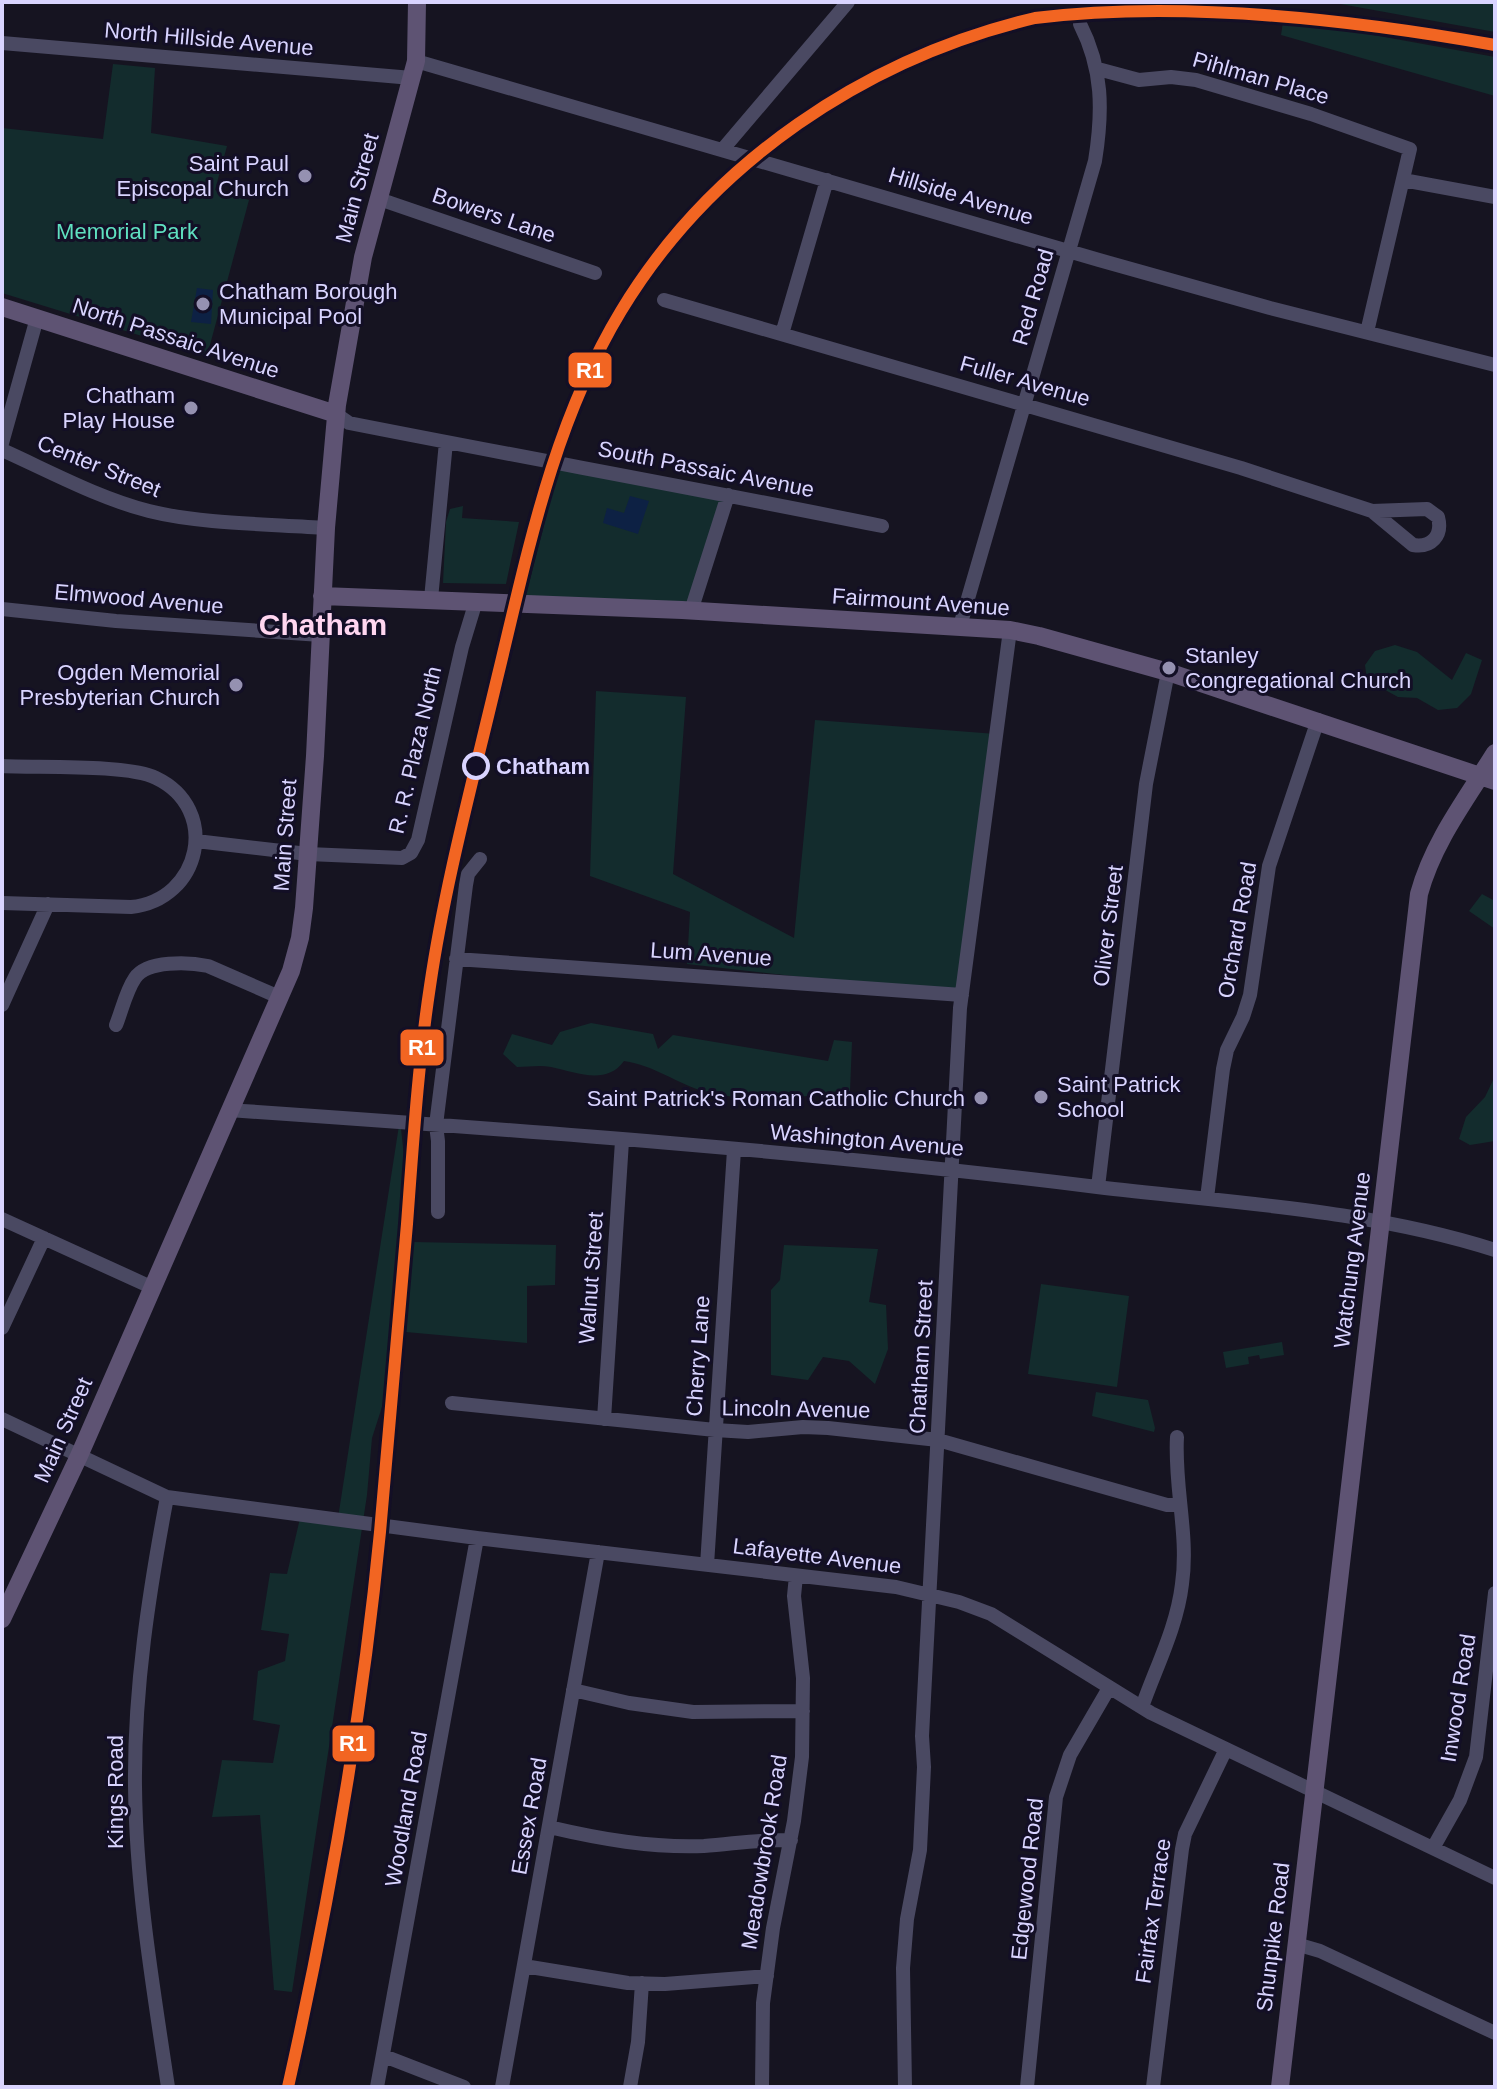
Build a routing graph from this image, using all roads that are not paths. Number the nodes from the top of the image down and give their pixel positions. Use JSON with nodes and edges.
{"nodes":[{"id":1,"x":417,"y":2,"type":"edge"},
{"id":2,"x":848,"y":2,"type":"edge"},
{"id":3,"x":1080,"y":24,"type":"dead end"},
{"id":4,"x":2,"y":43,"type":"edge"},
{"id":5,"x":1098,"y":69,"type":"junction"},
{"id":6,"x":414,"y":70,"type":"junction"},
{"id":7,"x":723,"y":149,"type":"junction"},
{"id":8,"x":827,"y":180,"type":"junction"},
{"id":9,"x":1403,"y":180,"type":"junction"},
{"id":10,"x":1495,"y":197,"type":"edge"},
{"id":11,"x":379,"y":199,"type":"junction"},
{"id":12,"x":1069,"y":251,"type":"junction"},
{"id":13,"x":595,"y":273,"type":"dead end"},
{"id":14,"x":664,"y":300,"type":"dead end"},
{"id":15,"x":2,"y":307,"type":"edge"},
{"id":16,"x":37,"y":318,"type":"junction"},
{"id":17,"x":1367,"y":332,"type":"junction"},
{"id":18,"x":782,"y":334,"type":"junction"},
{"id":19,"x":1495,"y":365,"type":"edge"},
{"id":20,"x":1025,"y":404,"type":"junction"},
{"id":21,"x":336,"y":414,"type":"junction"},
{"id":22,"x":446,"y":442,"type":"junction"},
{"id":23,"x":2,"y":443,"type":"edge"},
{"id":24,"x":2,"y":450,"type":"edge"},
{"id":25,"x":728,"y":495,"type":"junction"},
{"id":26,"x":1372,"y":511,"type":"dead end"},
{"id":27,"x":882,"y":526,"type":"dead end"},
{"id":28,"x":326,"y":528,"type":"junction"},
{"id":29,"x":322,"y":596,"type":"junction"},
{"id":30,"x":431,"y":599,"type":"junction"},
{"id":31,"x":476,"y":601,"type":"junction"},
{"id":32,"x":2,"y":609,"type":"edge"},
{"id":33,"x":691,"y":611,"type":"junction"},
{"id":34,"x":960,"y":626,"type":"junction"},
{"id":35,"x":1010,"y":630,"type":"junction"},
{"id":36,"x":321,"y":635,"type":"junction"},
{"id":37,"x":1168,"y":672,"type":"junction"},
{"id":38,"x":1318,"y":720,"type":"junction"},
{"id":39,"x":1495,"y":753,"type":"edge"},
{"id":40,"x":2,"y":766,"type":"edge"},
{"id":41,"x":1488,"y":779,"type":"edge"},
{"id":42,"x":196,"y":841,"type":"junction"},
{"id":43,"x":308,"y":854,"type":"junction"},
{"id":44,"x":480,"y":859,"type":"dead end"},
{"id":45,"x":2,"y":903,"type":"edge"},
{"id":46,"x":48,"y":904,"type":"junction"},
{"id":47,"x":456,"y":959,"type":"junction"},
{"id":48,"x":962,"y":995,"type":"junction"},
{"id":49,"x":279,"y":997,"type":"junction"},
{"id":50,"x":2,"y":1005,"type":"edge"},
{"id":51,"x":116,"y":1025,"type":"dead end"},
{"id":52,"x":229,"y":1110,"type":"junction"},
{"id":53,"x":436,"y":1125,"type":"junction"},
{"id":54,"x":622,"y":1141,"type":"junction"},
{"id":55,"x":734,"y":1150,"type":"junction"},
{"id":56,"x":952,"y":1169,"type":"junction"},
{"id":57,"x":1098,"y":1187,"type":"junction"},
{"id":58,"x":1207,"y":1198,"type":"junction"},
{"id":59,"x":438,"y":1212,"type":"dead end"},
{"id":60,"x":2,"y":1219,"type":"edge"},
{"id":61,"x":1381,"y":1222,"type":"junction"},
{"id":62,"x":44,"y":1238,"type":"junction"},
{"id":63,"x":1495,"y":1250,"type":"edge"},
{"id":64,"x":151,"y":1287,"type":"junction"},
{"id":65,"x":2,"y":1328,"type":"edge"},
{"id":66,"x":452,"y":1403,"type":"dead end"},
{"id":67,"x":2,"y":1419,"type":"edge"},
{"id":68,"x":604,"y":1419,"type":"junction"},
{"id":69,"x":715,"y":1430,"type":"junction"},
{"id":70,"x":1177,"y":1437,"type":"dead end"},
{"id":71,"x":938,"y":1440,"type":"junction"},
{"id":72,"x":79,"y":1456,"type":"junction"},
{"id":73,"x":167,"y":1497,"type":"junction"},
{"id":74,"x":1179,"y":1505,"type":"junction"},
{"id":75,"x":477,"y":1538,"type":"junction"},
{"id":76,"x":598,"y":1552,"type":"junction"},
{"id":77,"x":707,"y":1565,"type":"junction"},
{"id":78,"x":796,"y":1576,"type":"junction"},
{"id":79,"x":1495,"y":1593,"type":"edge"},
{"id":80,"x":930,"y":1594,"type":"junction"},
{"id":81,"x":2,"y":1619,"type":"edge"},
{"id":82,"x":1109,"y":1688,"type":"junction"},
{"id":83,"x":573,"y":1690,"type":"junction"},
{"id":84,"x":1142,"y":1707,"type":"junction"},
{"id":85,"x":803,"y":1711,"type":"junction"},
{"id":86,"x":1226,"y":1749,"type":"junction"},
{"id":87,"x":1314,"y":1792,"type":"junction"},
{"id":88,"x":549,"y":1827,"type":"junction"},
{"id":89,"x":791,"y":1840,"type":"junction"},
{"id":90,"x":1433,"y":1848,"type":"junction"},
{"id":91,"x":1495,"y":1878,"type":"edge"},
{"id":92,"x":1296,"y":1944,"type":"junction"},
{"id":93,"x":524,"y":1966,"type":"junction"},
{"id":94,"x":767,"y":1976,"type":"junction"},
{"id":95,"x":642,"y":1983,"type":"junction"},
{"id":96,"x":1495,"y":2033,"type":"edge"},
{"id":97,"x":384,"y":2056,"type":"junction"},
{"id":98,"x":168,"y":2087,"type":"edge"},
{"id":99,"x":377,"y":2087,"type":"edge"},
{"id":100,"x":464,"y":2087,"type":"edge"},
{"id":101,"x":502,"y":2087,"type":"edge"},
{"id":102,"x":630,"y":2087,"type":"edge"},
{"id":103,"x":762,"y":2087,"type":"edge"},
{"id":104,"x":905,"y":2087,"type":"edge"},
{"id":105,"x":1027,"y":2087,"type":"edge"},
{"id":106,"x":1153,"y":2087,"type":"edge"},
{"id":107,"x":1280,"y":2087,"type":"edge"}],
"edges":[{"from":1,"to":6,"type":"main road","name":"Main Street"},
{"from":2,"to":7,"type":"street"},
{"from":3,"to":5,"type":"street","name":"Red Road"},
{"from":4,"to":6,"type":"street","name":"North Hillside Avenue"},
{"from":5,"to":9,"type":"street","name":"Pihlman Place"},
{"from":5,"to":12,"type":"street","name":"Red Road"},
{"from":6,"to":7,"type":"street","name":"Hillside Avenue"},
{"from":6,"to":11,"type":"main road","name":"Main Street"},
{"from":7,"to":8,"type":"street","name":"Hillside Avenue"},
{"from":8,"to":12,"type":"street","name":"Hillside Avenue"},
{"from":8,"to":18,"type":"street"},
{"from":9,"to":10,"type":"street"},
{"from":9,"to":17,"type":"street"},
{"from":11,"to":13,"type":"street","name":"Bowers Lane"},
{"from":11,"to":21,"type":"main road","name":"Main Street"},
{"from":12,"to":17,"type":"street","name":"Hillside Avenue"},
{"from":12,"to":20,"type":"street","name":"Red Road"},
{"from":14,"to":18,"type":"street","name":"Fuller Avenue"},
{"from":15,"to":16,"type":"main road","name":"North Passaic Avenue"},
{"from":16,"to":21,"type":"main road","name":"North Passaic Avenue"},
{"from":16,"to":23,"type":"street"},
{"from":17,"to":19,"type":"street","name":"Hillside Avenue"},
{"from":18,"to":20,"type":"street","name":"Fuller Avenue"},
{"from":20,"to":26,"type":"street","name":"Fuller Avenue"},
{"from":20,"to":34,"type":"street","name":"Red Road"},
{"from":21,"to":22,"type":"street","name":"South Passaic Avenue"},
{"from":21,"to":28,"type":"main road","name":"Main Street"},
{"from":22,"to":25,"type":"street","name":"South Passaic Avenue"},
{"from":22,"to":30,"type":"street"},
{"from":24,"to":28,"type":"street","name":"Center Street"},
{"from":25,"to":27,"type":"street","name":"South Passaic Avenue"},
{"from":25,"to":33,"type":"street"},
{"from":28,"to":29,"type":"main road","name":"Main Street"},
{"from":29,"to":30,"type":"main road","name":"Fairmount Avenue"},
{"from":29,"to":36,"type":"main road","name":"Main Street"},
{"from":30,"to":31,"type":"main road","name":"Fairmount Avenue"},
{"from":31,"to":33,"type":"main road","name":"Fairmount Avenue"},
{"from":31,"to":43,"type":"street","name":"R. R. Plaza North"},
{"from":32,"to":36,"type":"street","name":"Elmwood Avenue"},
{"from":33,"to":34,"type":"main road","name":"Fairmount Avenue"},
{"from":34,"to":35,"type":"main road","name":"Fairmount Avenue"},
{"from":35,"to":37,"type":"main road","name":"Fairmount Avenue"},
{"from":35,"to":48,"type":"street","name":"Chatham Street"},
{"from":36,"to":43,"type":"main road","name":"Main Street"},
{"from":37,"to":38,"type":"main road","name":"Fairmount Avenue"},
{"from":37,"to":57,"type":"street","name":"Oliver Street"},
{"from":38,"to":41,"type":"main road","name":"Fairmount Avenue"},
{"from":38,"to":58,"type":"street","name":"Orchard Road"},
{"from":39,"to":41,"type":"main road","name":"Watchung Avenue"},
{"from":40,"to":42,"type":"street"},
{"from":41,"to":61,"type":"main road","name":"Watchung Avenue"},
{"from":42,"to":43,"type":"street"},
{"from":42,"to":46,"type":"street"},
{"from":43,"to":49,"type":"main road","name":"Main Street"},
{"from":44,"to":47,"type":"street"},
{"from":45,"to":46,"type":"street"},
{"from":46,"to":50,"type":"street"},
{"from":47,"to":48,"type":"street","name":"Lum Avenue"},
{"from":47,"to":53,"type":"street"},
{"from":48,"to":56,"type":"street","name":"Chatham Street"},
{"from":49,"to":51,"type":"street"},
{"from":49,"to":52,"type":"main road","name":"Main Street"},
{"from":52,"to":53,"type":"street","name":"Washington Avenue"},
{"from":52,"to":64,"type":"main road","name":"Main Street"},
{"from":53,"to":54,"type":"street","name":"Washington Avenue"},
{"from":53,"to":59,"type":"street"},
{"from":54,"to":55,"type":"street","name":"Washington Avenue"},
{"from":54,"to":68,"type":"street","name":"Walnut Street"},
{"from":55,"to":56,"type":"street","name":"Washington Avenue"},
{"from":55,"to":69,"type":"street","name":"Cherry Lane"},
{"from":56,"to":57,"type":"street","name":"Washington Avenue"},
{"from":56,"to":71,"type":"street","name":"Chatham Street"},
{"from":57,"to":58,"type":"street","name":"Washington Avenue"},
{"from":58,"to":61,"type":"street","name":"Washington Avenue"},
{"from":60,"to":62,"type":"street"},
{"from":61,"to":63,"type":"street","name":"Washington Avenue"},
{"from":61,"to":87,"type":"main road","name":"Watchung Avenue"},
{"from":62,"to":64,"type":"street"},
{"from":62,"to":65,"type":"street"},
{"from":64,"to":72,"type":"main road","name":"Main Street"},
{"from":66,"to":68,"type":"street","name":"Lincoln Avenue"},
{"from":67,"to":72,"type":"street","name":"Lafayette Avenue"},
{"from":68,"to":69,"type":"street","name":"Lincoln Avenue"},
{"from":69,"to":71,"type":"street","name":"Lincoln Avenue"},
{"from":69,"to":77,"type":"street","name":"Cherry Lane"},
{"from":70,"to":74,"type":"street"},
{"from":71,"to":74,"type":"street","name":"Lincoln Avenue"},
{"from":71,"to":80,"type":"street","name":"Chatham Street"},
{"from":72,"to":73,"type":"street","name":"Lafayette Avenue"},
{"from":72,"to":81,"type":"main road","name":"Main Street"},
{"from":73,"to":75,"type":"street","name":"Lafayette Avenue"},
{"from":73,"to":98,"type":"street","name":"Kings Road"},
{"from":74,"to":84,"type":"street"},
{"from":75,"to":76,"type":"street","name":"Lafayette Avenue"},
{"from":75,"to":97,"type":"street","name":"Woodland Road"},
{"from":76,"to":77,"type":"street","name":"Lafayette Avenue"},
{"from":76,"to":83,"type":"street","name":"Essex Road"},
{"from":77,"to":78,"type":"street","name":"Lafayette Avenue"},
{"from":78,"to":80,"type":"street","name":"Lafayette Avenue"},
{"from":78,"to":85,"type":"street","name":"Meadowbrook Road"},
{"from":79,"to":90,"type":"street","name":"Inwood Road"},
{"from":80,"to":82,"type":"street","name":"Lafayette Avenue"},
{"from":80,"to":104,"type":"street","name":"Chatham Street"},
{"from":82,"to":84,"type":"street","name":"Lafayette Avenue"},
{"from":82,"to":105,"type":"street","name":"Edgewood Road"},
{"from":83,"to":85,"type":"street"},
{"from":83,"to":88,"type":"street","name":"Essex Road"},
{"from":84,"to":86,"type":"street","name":"Lafayette Avenue"},
{"from":85,"to":89,"type":"street","name":"Meadowbrook Road"},
{"from":86,"to":87,"type":"street","name":"Lafayette Avenue"},
{"from":86,"to":106,"type":"street","name":"Fairfax Terrace"},
{"from":87,"to":90,"type":"street","name":"Lafayette Avenue"},
{"from":87,"to":92,"type":"main road","name":"Shunpike Road"},
{"from":88,"to":89,"type":"street"},
{"from":88,"to":93,"type":"street","name":"Essex Road"},
{"from":89,"to":94,"type":"street","name":"Meadowbrook Road"},
{"from":90,"to":91,"type":"street","name":"Lafayette Avenue"},
{"from":92,"to":96,"type":"street"},
{"from":92,"to":107,"type":"main road","name":"Shunpike Road"},
{"from":93,"to":95,"type":"street"},
{"from":93,"to":101,"type":"street","name":"Essex Road"},
{"from":94,"to":95,"type":"street"},
{"from":94,"to":103,"type":"street","name":"Meadowbrook Road"},
{"from":95,"to":102,"type":"street"},
{"from":97,"to":99,"type":"street","name":"Woodland Road"},
{"from":97,"to":100,"type":"street"}]}
